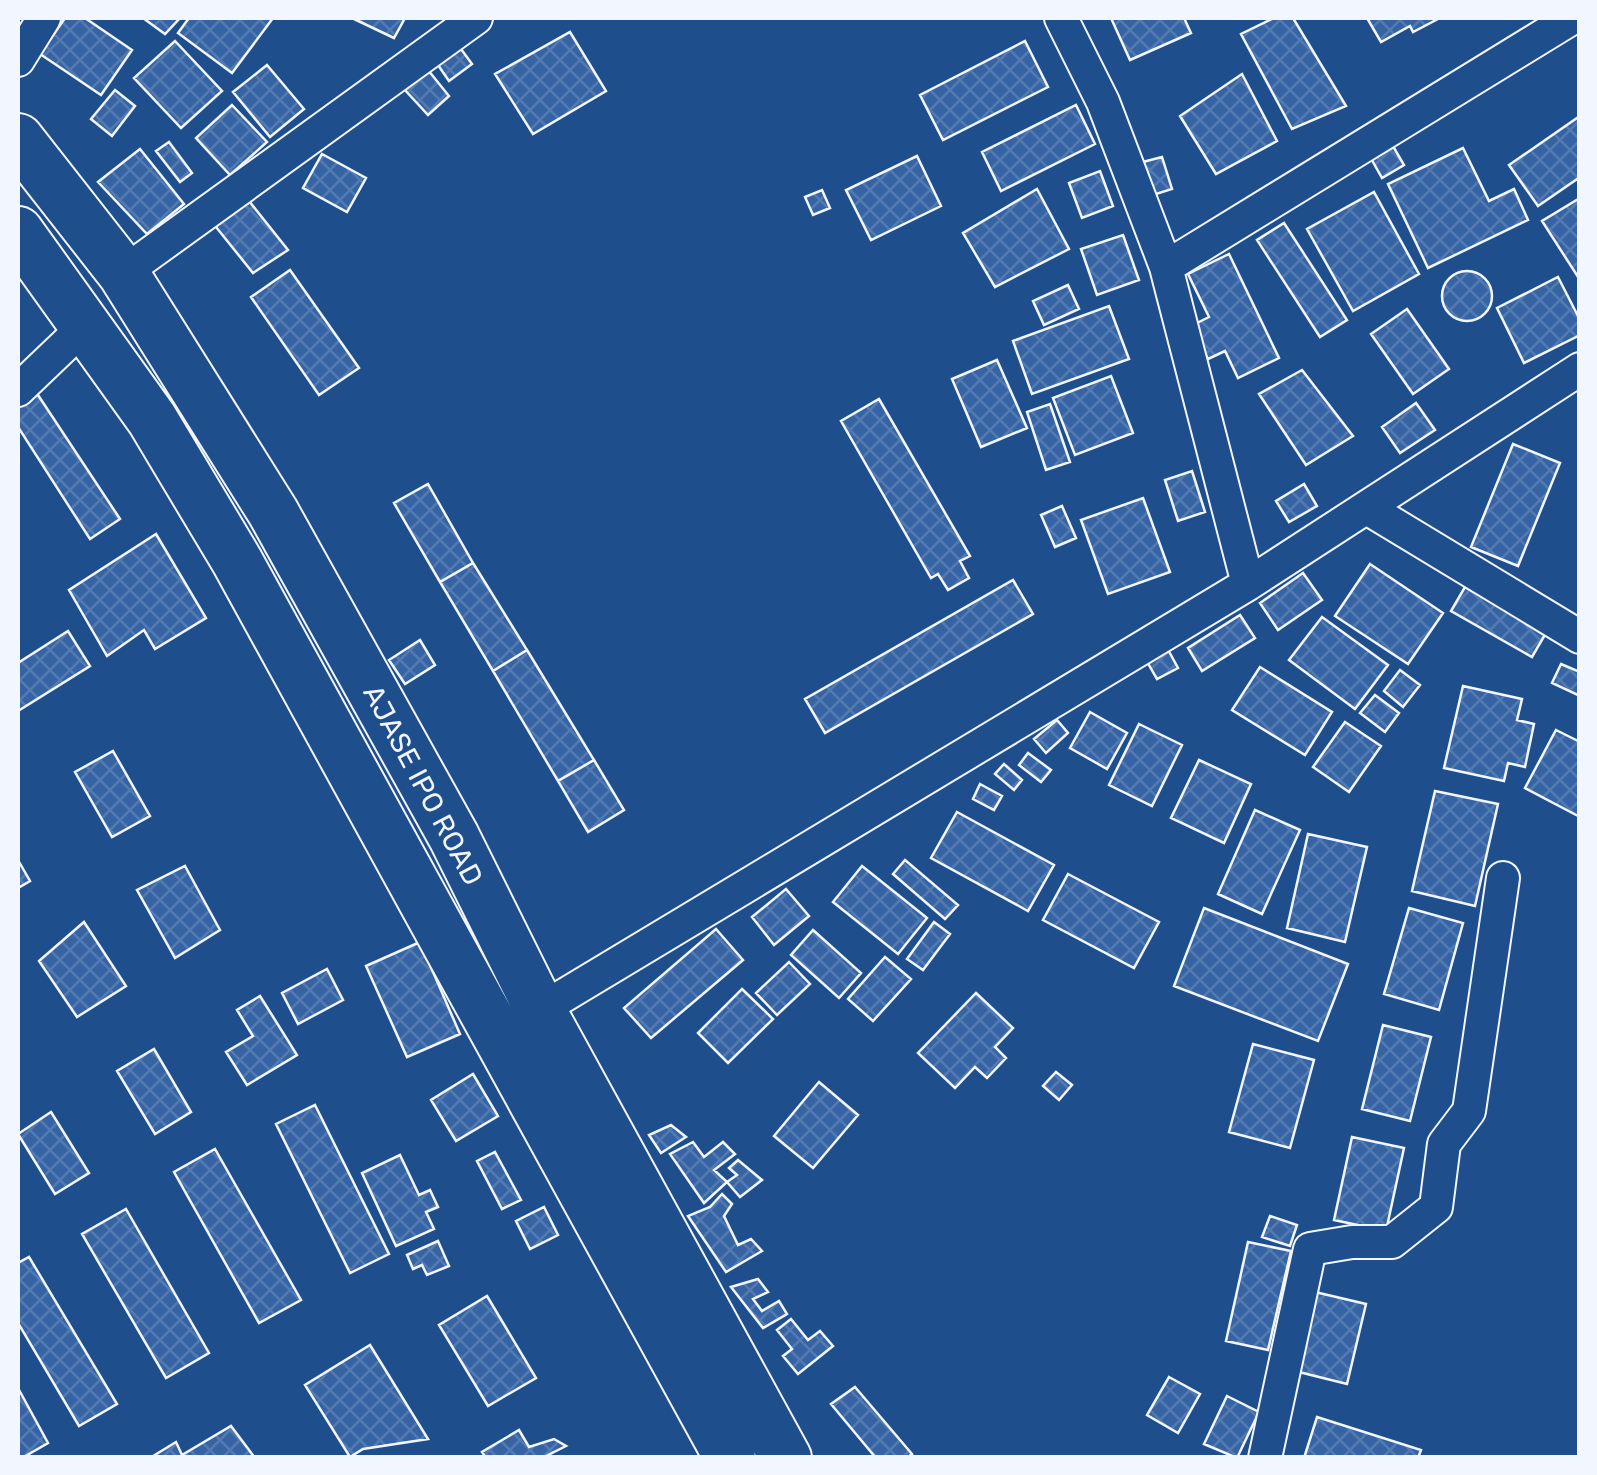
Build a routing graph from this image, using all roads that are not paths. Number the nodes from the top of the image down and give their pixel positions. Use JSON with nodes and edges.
{"nodes":[{"id":1,"x":44,"y":18,"type":"edge"},
{"id":2,"x":476,"y":18,"type":"edge"},
{"id":3,"x":1060,"y":18,"type":"edge"},
{"id":4,"x":1572,"y":18,"type":"edge"},
{"id":5,"x":18,"y":60,"type":"edge"},
{"id":6,"x":18,"y":139,"type":"edge"},
{"id":7,"x":18,"y":232,"type":"edge"},
{"id":8,"x":1166,"y":266,"type":"junction"},
{"id":9,"x":123,"y":273,"type":"junction"},
{"id":10,"x":86,"y":325,"type":"junction"},
{"id":11,"x":1580,"y":370,"type":"edge"},
{"id":12,"x":18,"y":390,"type":"edge"},
{"id":13,"x":1368,"y":508,"type":"junction"},
{"id":14,"x":1248,"y":584,"type":"junction"},
{"id":15,"x":1580,"y":636,"type":"edge"},
{"id":16,"x":1502,"y":878,"type":"dead end"},
{"id":17,"x":540,"y":1010,"type":"junction"},
{"id":18,"x":730,"y":1458,"type":"edge"},
{"id":19,"x":786,"y":1458,"type":"edge"},
{"id":20,"x":1265,"y":1458,"type":"edge"}],
"edges":[{"from":1,"to":5,"type":"street"},
{"from":2,"to":9,"type":"street"},
{"from":3,"to":8,"type":"street"},
{"from":4,"to":8,"type":"street"},
{"from":6,"to":9,"type":"highway","name":"AJASE IPO ROAD"},
{"from":7,"to":10,"type":"highway","name":"AJASE IPO ROAD"},
{"from":8,"to":14,"type":"street"},
{"from":9,"to":17,"type":"highway","name":"AJASE IPO ROAD"},
{"from":10,"to":12,"type":"street"},
{"from":10,"to":18,"type":"highway","name":"AJASE IPO ROAD"},
{"from":11,"to":13,"type":"street"},
{"from":13,"to":14,"type":"street"},
{"from":13,"to":15,"type":"street"},
{"from":14,"to":17,"type":"street"},
{"from":16,"to":20,"type":"street"},
{"from":17,"to":19,"type":"highway","name":"AJASE IPO ROAD"}]}
